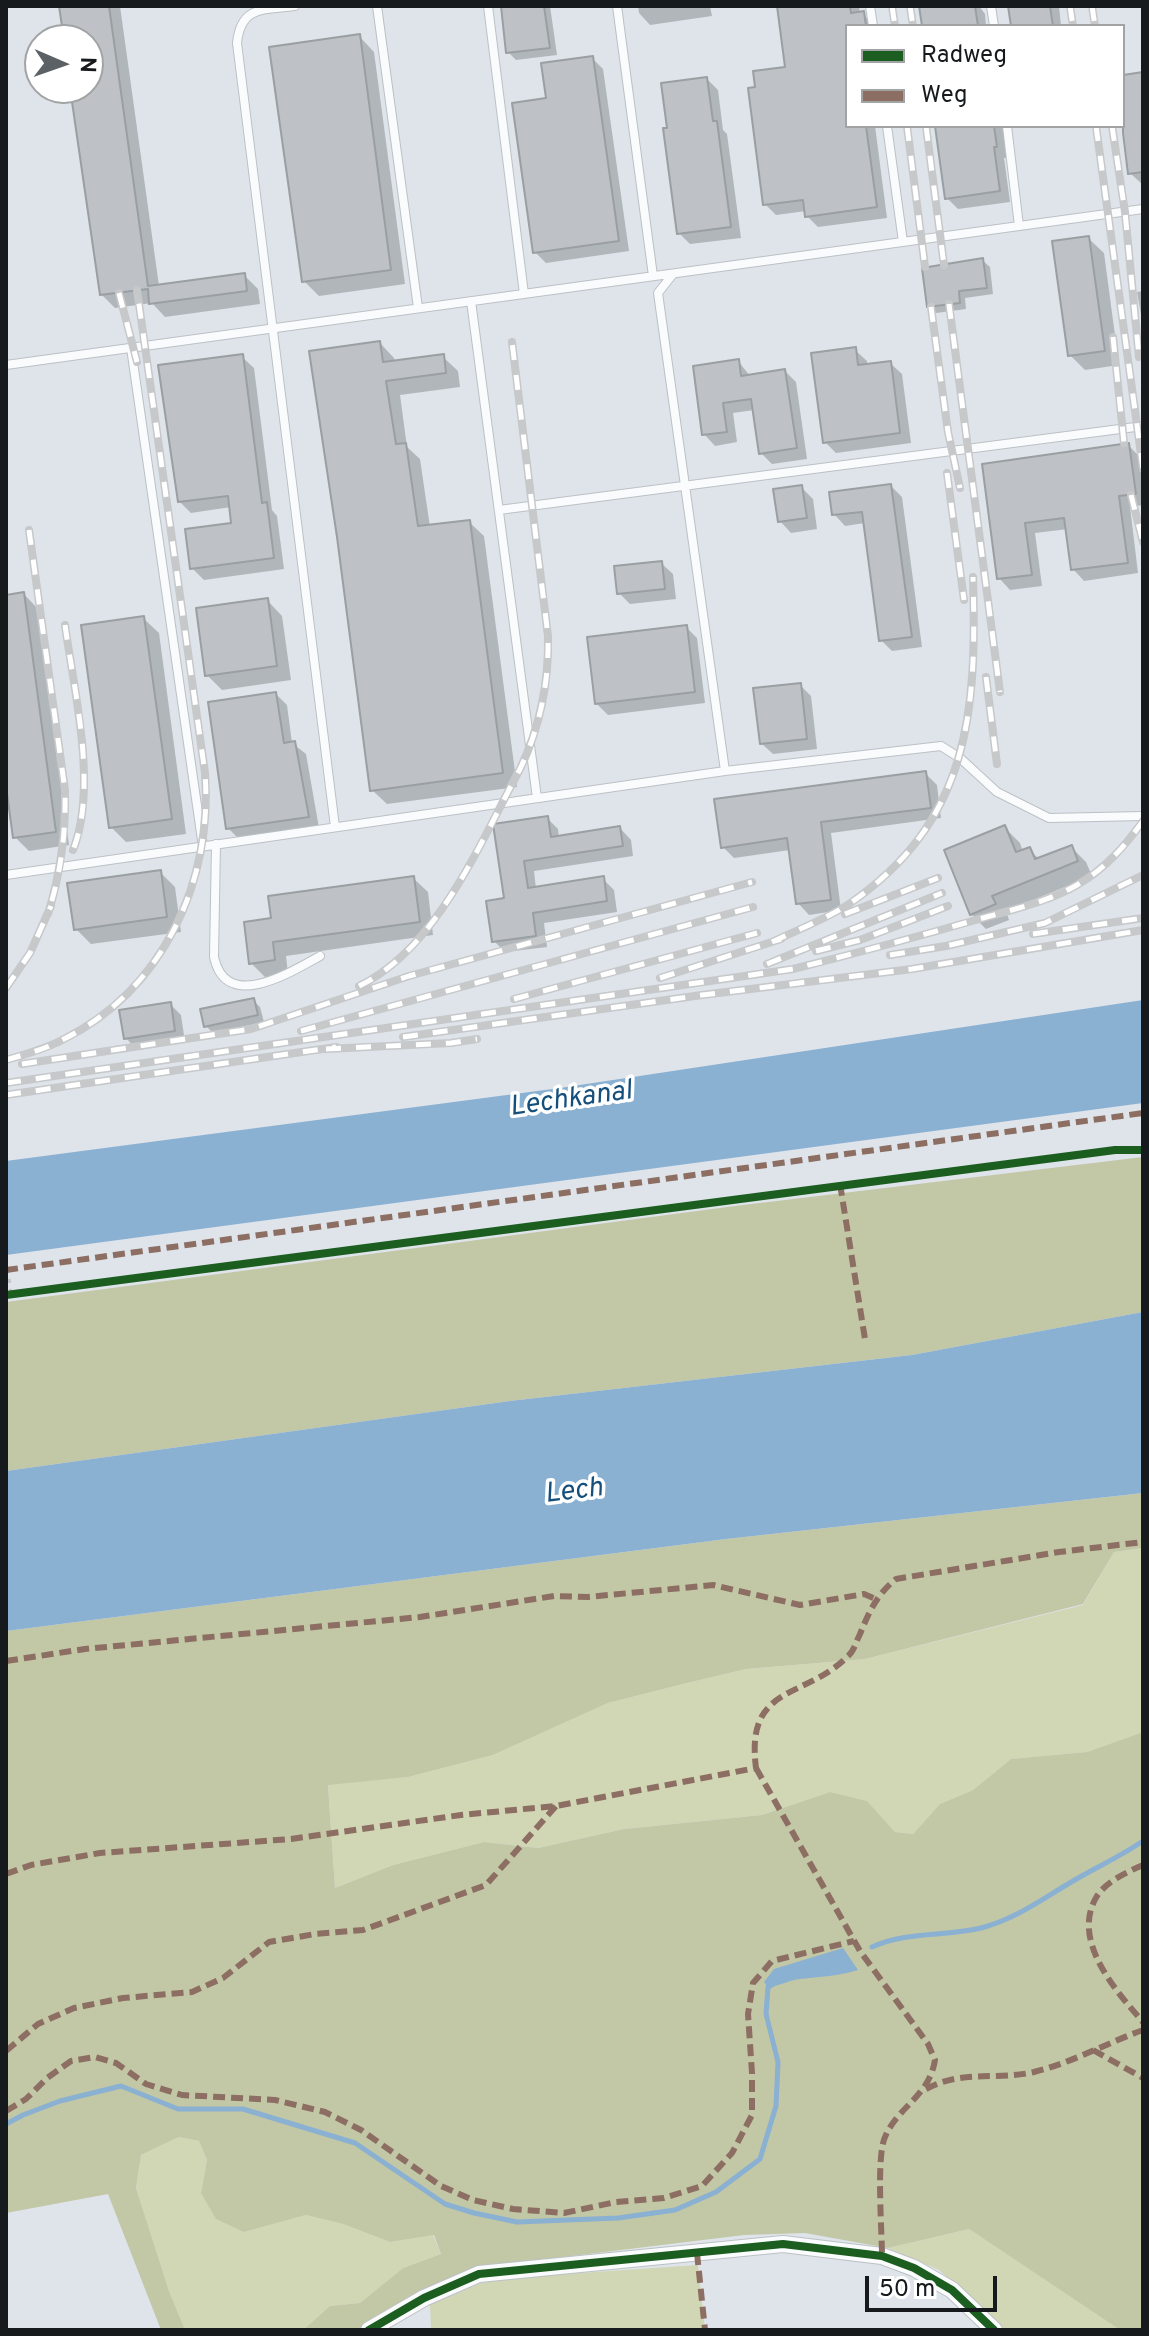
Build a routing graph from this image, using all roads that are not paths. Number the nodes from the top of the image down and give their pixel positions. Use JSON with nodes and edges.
{"nodes":[{"id":1,"x":295,"y":6,"type":"edge"},
{"id":2,"x":377,"y":6,"type":"edge"},
{"id":3,"x":488,"y":6,"type":"edge"},
{"id":4,"x":617,"y":6,"type":"edge"},
{"id":5,"x":887,"y":128,"type":"edge"},
{"id":6,"x":1007,"y":128,"type":"edge"},
{"id":7,"x":1143,"y":209,"type":"edge"},
{"id":8,"x":1019,"y":226,"type":"junction"},
{"id":9,"x":903,"y":242,"type":"junction"},
{"id":10,"x":673,"y":274,"type":"junction"},
{"id":11,"x":653,"y":276,"type":"junction"},
{"id":12,"x":524,"y":294,"type":"junction"},
{"id":13,"x":471,"y":301,"type":"junction"},
{"id":14,"x":418,"y":308,"type":"junction"},
{"id":15,"x":271,"y":329,"type":"junction"},
{"id":16,"x":131,"y":348,"type":"junction"},
{"id":17,"x":6,"y":365,"type":"edge"},
{"id":18,"x":1143,"y":426,"type":"edge"},
{"id":19,"x":685,"y":484,"type":"junction"},
{"id":20,"x":499,"y":510,"type":"junction"},
{"id":21,"x":725,"y":771,"type":"junction"},
{"id":22,"x":537,"y":798,"type":"junction"},
{"id":23,"x":1143,"y":816,"type":"edge"},
{"id":24,"x":335,"y":827,"type":"junction"},
{"id":25,"x":216,"y":844,"type":"junction"},
{"id":26,"x":203,"y":847,"type":"junction"},
{"id":27,"x":6,"y":875,"type":"edge"},
{"id":28,"x":320,"y":956,"type":"dead end"},
{"id":29,"x":369,"y":2330,"type":"edge"},
{"id":30,"x":994,"y":2330,"type":"edge"}],
"edges":[{"from":1,"to":15,"type":"lane"},
{"from":2,"to":14,"type":"lane"},
{"from":3,"to":12,"type":"lane"},
{"from":4,"to":11,"type":"lane"},
{"from":5,"to":9,"type":"lane"},
{"from":6,"to":8,"type":"lane"},
{"from":7,"to":8,"type":"lane"},
{"from":8,"to":9,"type":"lane"},
{"from":9,"to":10,"type":"lane"},
{"from":10,"to":11,"type":"lane"},
{"from":10,"to":19,"type":"lane"},
{"from":11,"to":12,"type":"lane"},
{"from":12,"to":13,"type":"lane"},
{"from":13,"to":14,"type":"lane"},
{"from":13,"to":20,"type":"lane"},
{"from":14,"to":15,"type":"lane"},
{"from":15,"to":16,"type":"lane"},
{"from":15,"to":24,"type":"lane"},
{"from":16,"to":17,"type":"lane"},
{"from":16,"to":26,"type":"lane"},
{"from":18,"to":19,"type":"lane"},
{"from":19,"to":20,"type":"lane"},
{"from":19,"to":21,"type":"lane"},
{"from":20,"to":22,"type":"lane"},
{"from":21,"to":22,"type":"lane"},
{"from":21,"to":23,"type":"lane"},
{"from":22,"to":24,"type":"lane"},
{"from":24,"to":25,"type":"lane"},
{"from":25,"to":26,"type":"lane"},
{"from":25,"to":28,"type":"lane"},
{"from":26,"to":27,"type":"lane"},
{"from":29,"to":30,"type":"street"}]}
